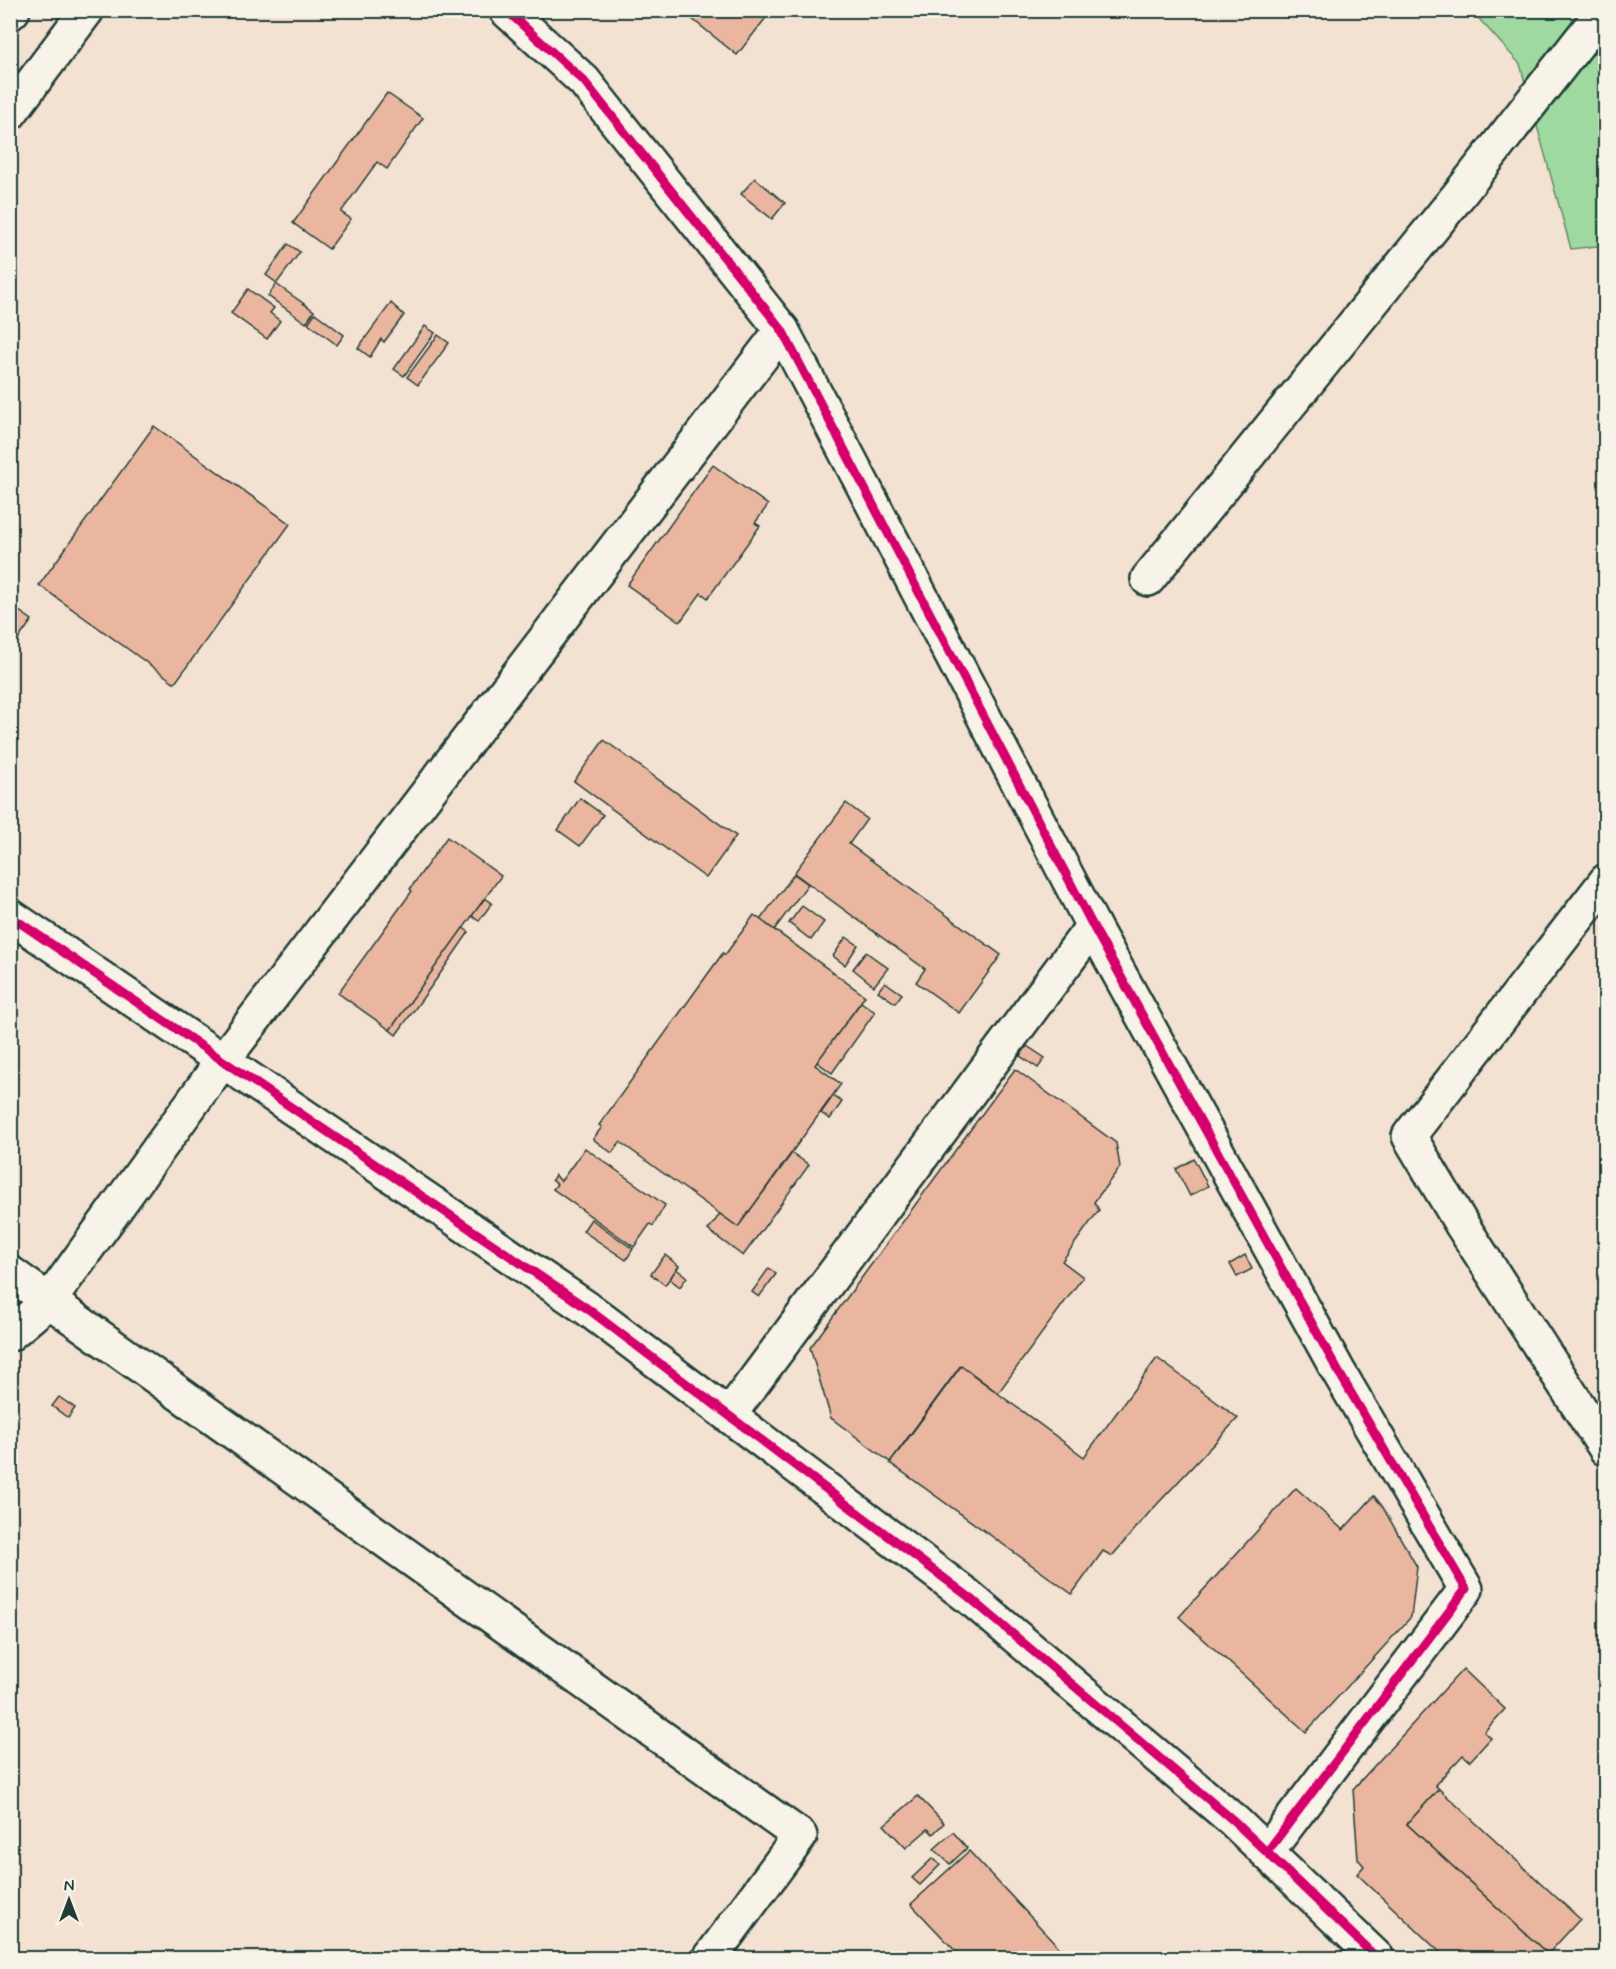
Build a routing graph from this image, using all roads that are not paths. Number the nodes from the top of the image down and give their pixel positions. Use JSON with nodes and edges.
{"nodes":[{"id":1,"x":87,"y":10,"type":"edge"},
{"id":2,"x":506,"y":10,"type":"edge"},
{"id":3,"x":1604,"y":10,"type":"edge"},
{"id":4,"x":10,"y":113,"type":"edge"},
{"id":5,"x":782,"y":330,"type":"junction"},
{"id":6,"x":1149,"y":579,"type":"dead end"},
{"id":7,"x":1605,"y":881,"type":"edge"},
{"id":8,"x":10,"y":916,"type":"edge"},
{"id":9,"x":1093,"y":926,"type":"junction"},
{"id":10,"x":223,"y":1060,"type":"junction"},
{"id":11,"x":10,"y":1273,"type":"edge"},
{"id":12,"x":50,"y":1301,"type":"junction"},
{"id":13,"x":10,"y":1334,"type":"edge"},
{"id":14,"x":729,"y":1416,"type":"junction"},
{"id":15,"x":1605,"y":1449,"type":"edge"},
{"id":16,"x":1267,"y":1852,"type":"junction"},
{"id":17,"x":710,"y":1959,"type":"edge"},
{"id":18,"x":1377,"y":1959,"type":"edge"}],
"edges":[{"from":1,"to":4,"type":"street"},
{"from":2,"to":5,"type":"street"},
{"from":3,"to":6,"type":"street"},
{"from":5,"to":9,"type":"street"},
{"from":5,"to":10,"type":"street"},
{"from":7,"to":15,"type":"street"},
{"from":8,"to":10,"type":"street"},
{"from":9,"to":14,"type":"street"},
{"from":9,"to":16,"type":"street"},
{"from":10,"to":12,"type":"street"},
{"from":10,"to":14,"type":"street"},
{"from":11,"to":12,"type":"street"},
{"from":12,"to":13,"type":"street"},
{"from":12,"to":17,"type":"street"},
{"from":14,"to":16,"type":"street"},
{"from":16,"to":18,"type":"street"}]}
